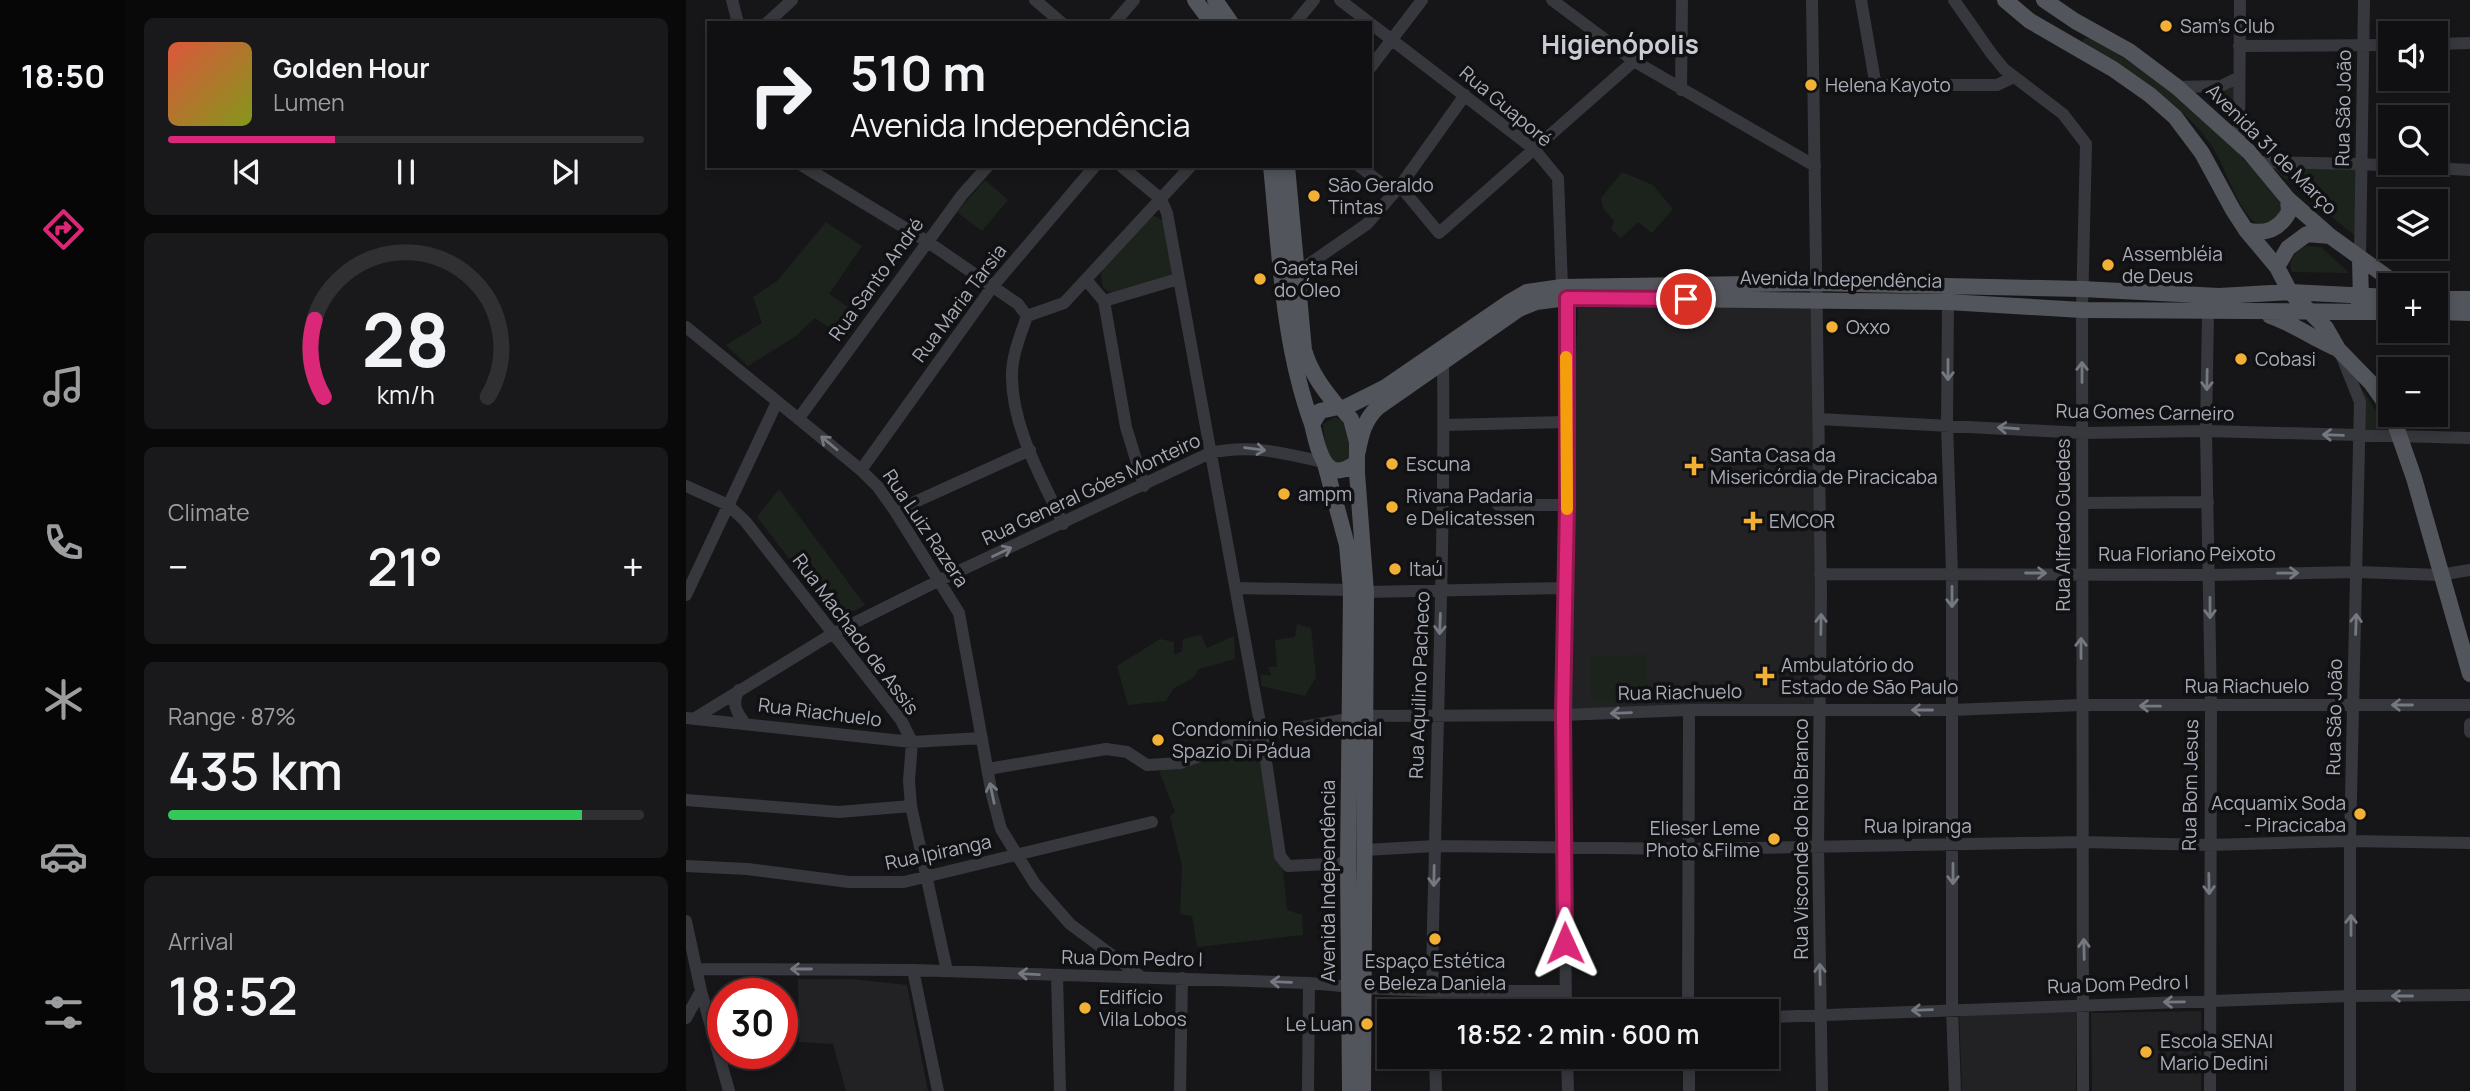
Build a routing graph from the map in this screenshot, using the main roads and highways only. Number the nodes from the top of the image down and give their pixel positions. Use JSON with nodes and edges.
{"nodes":[{"id":1,"x":1195,"y":0,"type":"edge"},
{"id":2,"x":1215,"y":0,"type":"edge"},
{"id":3,"x":2006,"y":0,"type":"edge"},
{"id":4,"x":2044,"y":0,"type":"edge"},
{"id":5,"x":1211,"y":21,"type":"edge"},
{"id":6,"x":1228,"y":21,"type":"edge"},
{"id":7,"x":1271,"y":168,"type":"edge"},
{"id":8,"x":1289,"y":169,"type":"edge"},
{"id":9,"x":2288,"y":199,"type":"junction"},
{"id":10,"x":2246,"y":230,"type":"junction"},
{"id":11,"x":2330,"y":236,"type":"junction"},
{"id":12,"x":2360,"y":258,"type":"junction"},
{"id":13,"x":2277,"y":267,"type":"junction"},
{"id":14,"x":2381,"y":273,"type":"edge"},
{"id":15,"x":1816,"y":291,"type":"junction"},
{"id":16,"x":1564,"y":292,"type":"junction"},
{"id":17,"x":2290,"y":292,"type":"junction"},
{"id":18,"x":2362,"y":295,"type":"junction"},
{"id":19,"x":2378,"y":296,"type":"edge"},
{"id":20,"x":2448,"y":299,"type":"edge"},
{"id":21,"x":2470,"y":299,"type":"edge"},
{"id":22,"x":2307,"y":311,"type":"junction"},
{"id":23,"x":2329,"y":311,"type":"junction"},
{"id":24,"x":2378,"y":312,"type":"edge"},
{"id":25,"x":2448,"y":312,"type":"edge"},
{"id":26,"x":2257,"y":313,"type":"junction"},
{"id":27,"x":2470,"y":313,"type":"edge"},
{"id":28,"x":2338,"y":349,"type":"junction"},
{"id":29,"x":2378,"y":393,"type":"edge"},
{"id":30,"x":1340,"y":408,"type":"junction"},
{"id":31,"x":1312,"y":424,"type":"junction"},
{"id":32,"x":2397,"y":427,"type":"edge"},
{"id":33,"x":1357,"y":459,"type":"junction"},
{"id":34,"x":1324,"y":463,"type":"junction"},
{"id":35,"x":1359,"y":591,"type":"junction"},
{"id":36,"x":2470,"y":674,"type":"edge"},
{"id":37,"x":1357,"y":717,"type":"junction"},
{"id":38,"x":1356,"y":987,"type":"junction"},
{"id":39,"x":1350,"y":1091,"type":"edge"},
{"id":40,"x":1363,"y":1091,"type":"edge"}],
"edges":[{"from":1,"to":5,"type":"main road"},
{"from":2,"to":6,"type":"main road"},
{"from":3,"to":10,"type":"main road"},
{"from":4,"to":9,"type":"main road","name":"Avenida 31 de Março"},
{"from":7,"to":31,"type":"main road"},
{"from":8,"to":30,"type":"main road"},
{"from":9,"to":10,"type":"main road"},
{"from":9,"to":11,"type":"main road","name":"Avenida 31 de Março"},
{"from":10,"to":13,"type":"main road"},
{"from":11,"to":12,"type":"main road","name":"Avenida 31 de Março"},
{"from":11,"to":13,"type":"main road"},
{"from":12,"to":14,"type":"main road","name":"Avenida 31 de Março"},
{"from":12,"to":18,"type":"main road"},
{"from":13,"to":17,"type":"main road"},
{"from":15,"to":16,"type":"main road","name":"Avenida Independência"},
{"from":15,"to":17,"type":"main road","name":"Avenida Independência"},
{"from":15,"to":26,"type":"main road","name":"Avenida Independência"},
{"from":16,"to":30,"type":"main road","name":"Avenida Independência"},
{"from":16,"to":33,"type":"main road","name":"Avenida Independência"},
{"from":17,"to":18,"type":"main road","name":"Avenida Independência"},
{"from":17,"to":22,"type":"main road"},
{"from":18,"to":19,"type":"main road","name":"Avenida Independência"},
{"from":18,"to":23,"type":"main road"},
{"from":20,"to":21,"type":"main road"},
{"from":22,"to":23,"type":"main road","name":"Avenida Independência"},
{"from":22,"to":26,"type":"main road","name":"Avenida Independência"},
{"from":22,"to":28,"type":"main road"},
{"from":23,"to":24,"type":"main road","name":"Avenida Independência"},
{"from":25,"to":27,"type":"main road"},
{"from":26,"to":28,"type":"main road"},
{"from":28,"to":29,"type":"main road"},
{"from":30,"to":31,"type":"main road"},
{"from":30,"to":33,"type":"main road"},
{"from":31,"to":34,"type":"main road"},
{"from":32,"to":36,"type":"main road"},
{"from":33,"to":34,"type":"main road"},
{"from":33,"to":35,"type":"main road","name":"Avenida Independência"},
{"from":34,"to":35,"type":"main road","name":"Avenida Independência"},
{"from":35,"to":37,"type":"main road","name":"Avenida Independência"},
{"from":37,"to":38,"type":"main road","name":"Avenida Independência"},
{"from":37,"to":38,"type":"main road","name":"Avenida Independência"},
{"from":38,"to":39,"type":"main road","name":"Avenida Independência"},
{"from":38,"to":40,"type":"main road","name":"Avenida Independência"}]}
